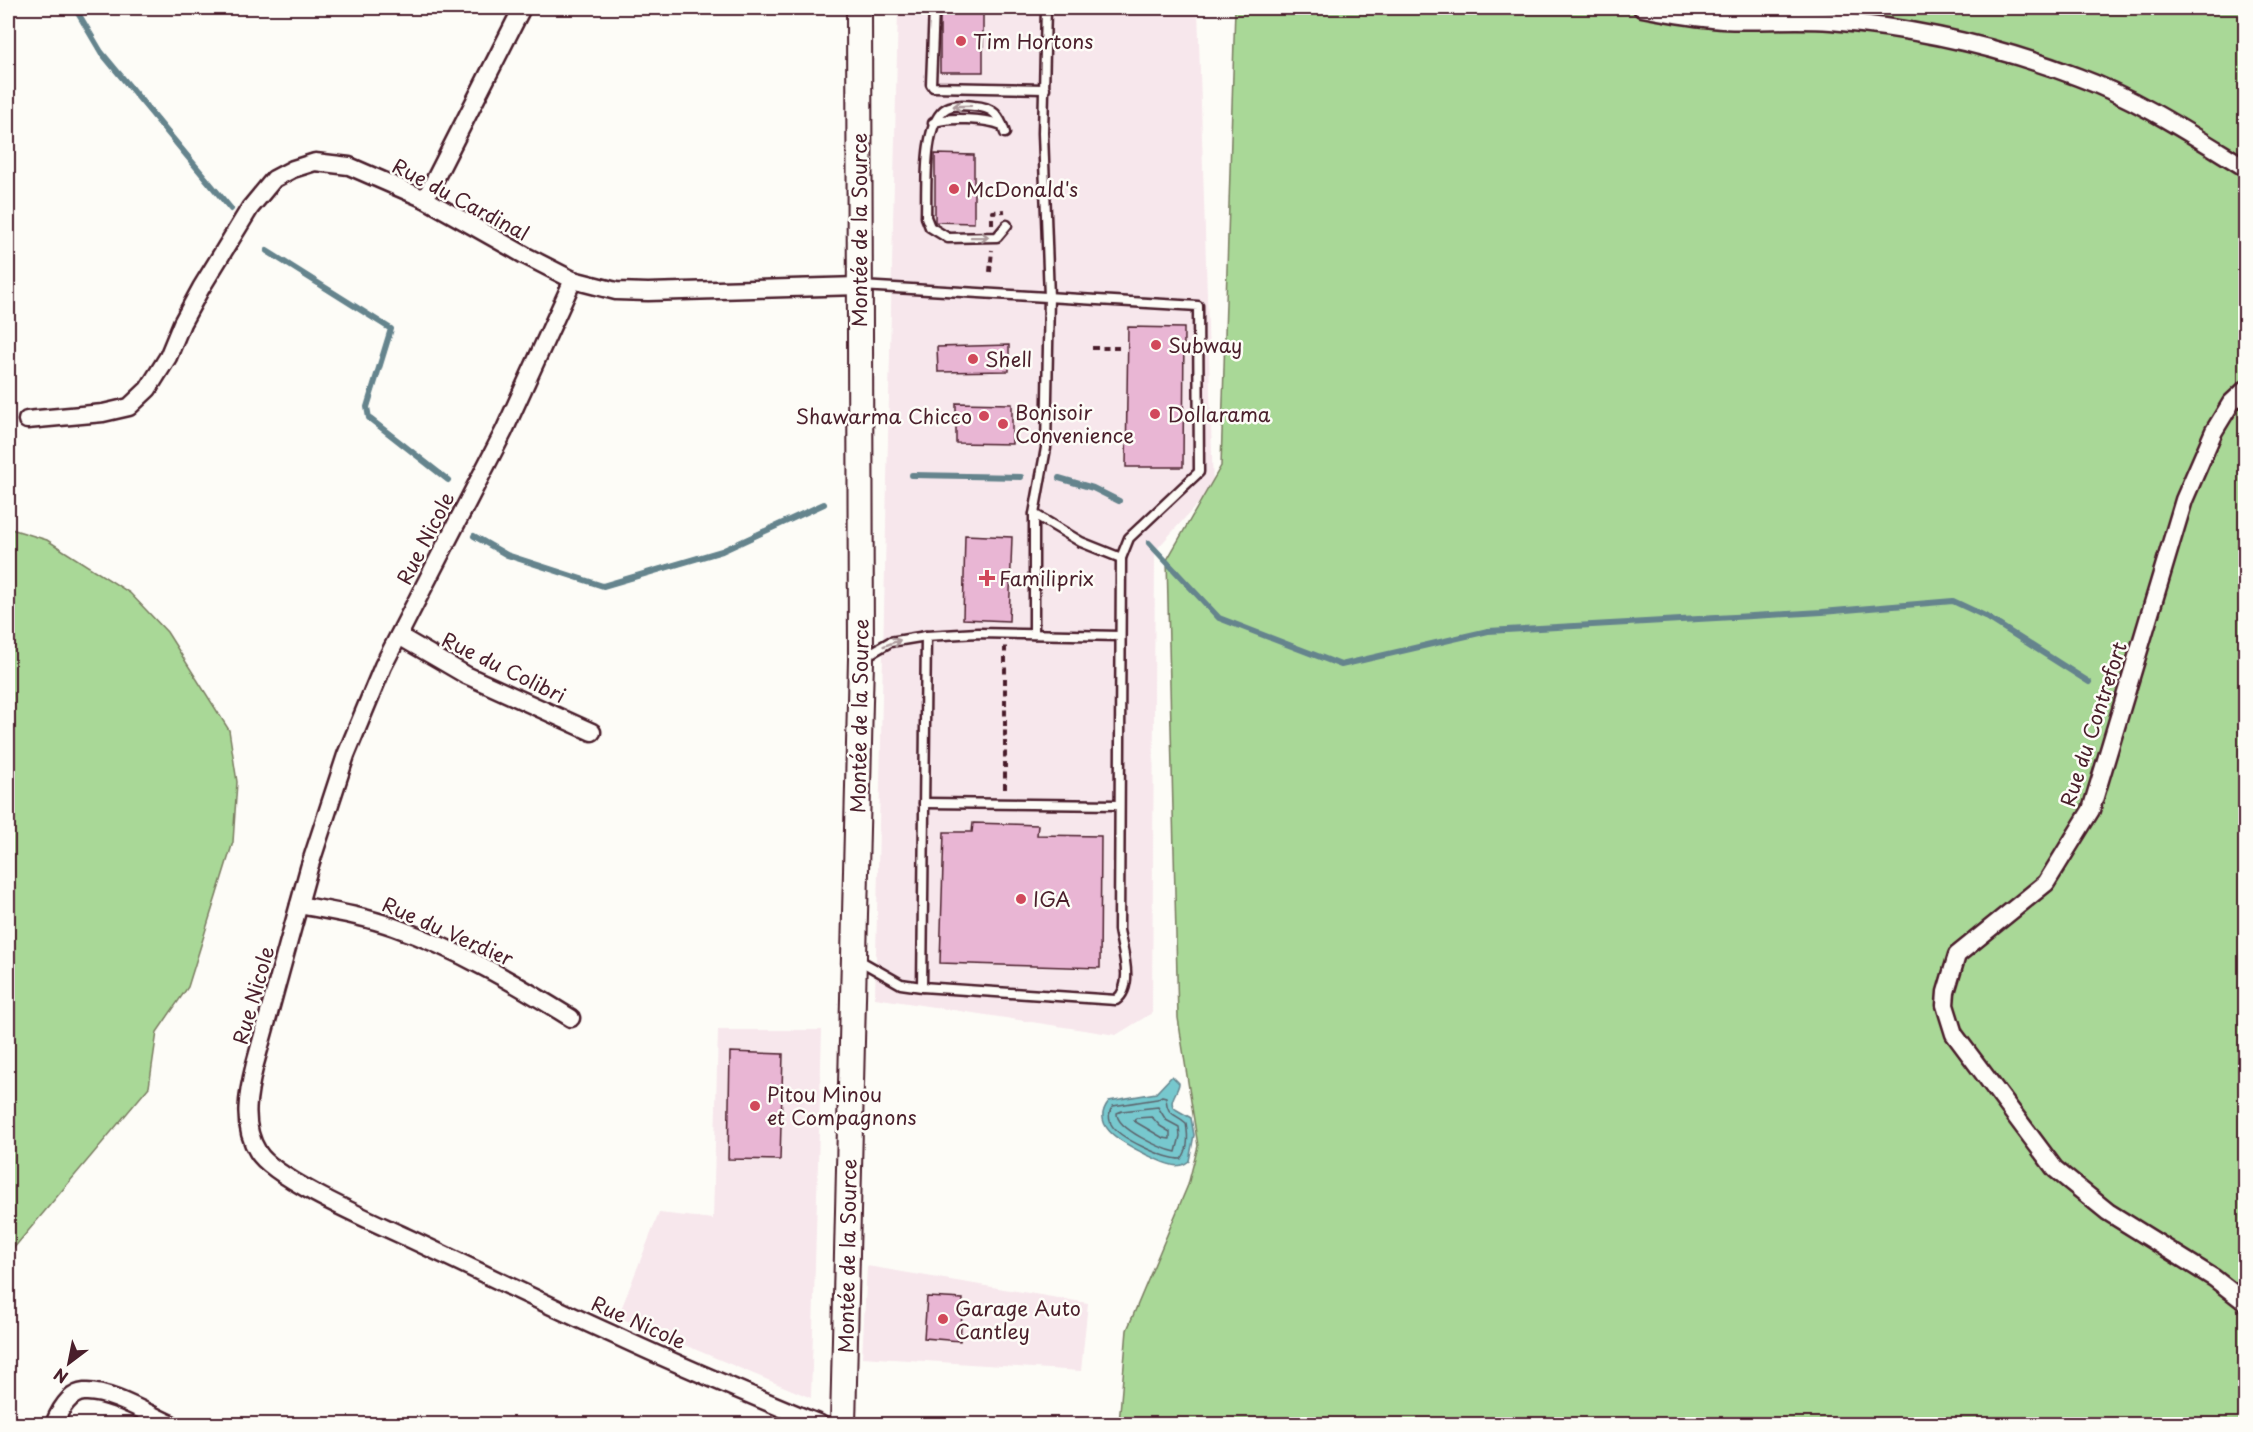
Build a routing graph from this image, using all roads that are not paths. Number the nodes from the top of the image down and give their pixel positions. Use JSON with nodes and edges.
{"nodes":[{"id":1,"x":522,"y":8,"type":"edge"},
{"id":2,"x":859,"y":8,"type":"edge"},
{"id":3,"x":934,"y":8,"type":"edge"},
{"id":4,"x":1046,"y":8,"type":"edge"},
{"id":5,"x":1642,"y":8,"type":"edge"},
{"id":6,"x":1045,"y":89,"type":"junction"},
{"id":7,"x":933,"y":123,"type":"junction"},
{"id":8,"x":2246,"y":168,"type":"edge"},
{"id":9,"x":425,"y":199,"type":"junction"},
{"id":10,"x":1007,"y":225,"type":"dead end"},
{"id":11,"x":573,"y":280,"type":"junction"},
{"id":12,"x":859,"y":286,"type":"junction"},
{"id":13,"x":1049,"y":297,"type":"junction"},
{"id":14,"x":2246,"y":389,"type":"edge"},
{"id":15,"x":27,"y":420,"type":"dead end"},
{"id":16,"x":1034,"y":514,"type":"junction"},
{"id":17,"x":1121,"y":558,"type":"junction"},
{"id":18,"x":1034,"y":634,"type":"junction"},
{"id":19,"x":399,"y":636,"type":"junction"},
{"id":20,"x":926,"y":636,"type":"junction"},
{"id":21,"x":1120,"y":636,"type":"junction"},
{"id":22,"x":861,"y":659,"type":"junction"},
{"id":23,"x":592,"y":732,"type":"dead end"},
{"id":24,"x":924,"y":803,"type":"junction"},
{"id":25,"x":1119,"y":805,"type":"junction"},
{"id":26,"x":299,"y":905,"type":"junction"},
{"id":27,"x":854,"y":957,"type":"junction"},
{"id":28,"x":922,"y":987,"type":"junction"},
{"id":29,"x":571,"y":1018,"type":"dead end"},
{"id":30,"x":2246,"y":1303,"type":"edge"},
{"id":31,"x":54,"y":1425,"type":"edge"},
{"id":32,"x":171,"y":1425,"type":"edge"},
{"id":33,"x":820,"y":1425,"type":"edge"},
{"id":34,"x":843,"y":1425,"type":"edge"}],
"edges":[{"from":1,"to":9,"type":"street"},
{"from":2,"to":12,"type":"main road","name":"Montée de la Source"},
{"from":3,"to":6,"type":"lane"},
{"from":4,"to":6,"type":"lane"},
{"from":5,"to":8,"type":"street"},
{"from":6,"to":13,"type":"lane"},
{"from":7,"to":7,"type":"lane","one_way":true},
{"from":7,"to":10,"type":"lane","one_way":true},
{"from":9,"to":11,"type":"street","name":"Rue du Cardinal"},
{"from":9,"to":15,"type":"street","name":"Rue du Cardinal"},
{"from":11,"to":12,"type":"street","name":"Rue du Cardinal"},
{"from":11,"to":19,"type":"street","name":"Rue Nicole"},
{"from":12,"to":13,"type":"lane"},
{"from":12,"to":22,"type":"main road","name":"Montée de la Source"},
{"from":13,"to":16,"type":"lane"},
{"from":13,"to":17,"type":"lane"},
{"from":14,"to":30,"type":"street","name":"Rue du Contrefort"},
{"from":16,"to":17,"type":"lane"},
{"from":16,"to":18,"type":"lane"},
{"from":17,"to":21,"type":"lane"},
{"from":18,"to":20,"type":"lane"},
{"from":18,"to":21,"type":"lane"},
{"from":19,"to":23,"type":"street","name":"Rue du Colibri"},
{"from":19,"to":26,"type":"street","name":"Rue Nicole"},
{"from":22,"to":20,"type":"lane","one_way":true},
{"from":20,"to":24,"type":"lane"},
{"from":21,"to":25,"type":"lane"},
{"from":22,"to":27,"type":"main road","name":"Montée de la Source"},
{"from":24,"to":25,"type":"lane"},
{"from":24,"to":28,"type":"lane"},
{"from":25,"to":28,"type":"lane"},
{"from":26,"to":29,"type":"street","name":"Rue du Verdier"},
{"from":26,"to":33,"type":"street","name":"Rue Nicole"},
{"from":27,"to":28,"type":"lane"},
{"from":27,"to":34,"type":"main road","name":"Montée de la Source"},
{"from":31,"to":32,"type":"street"}]}
